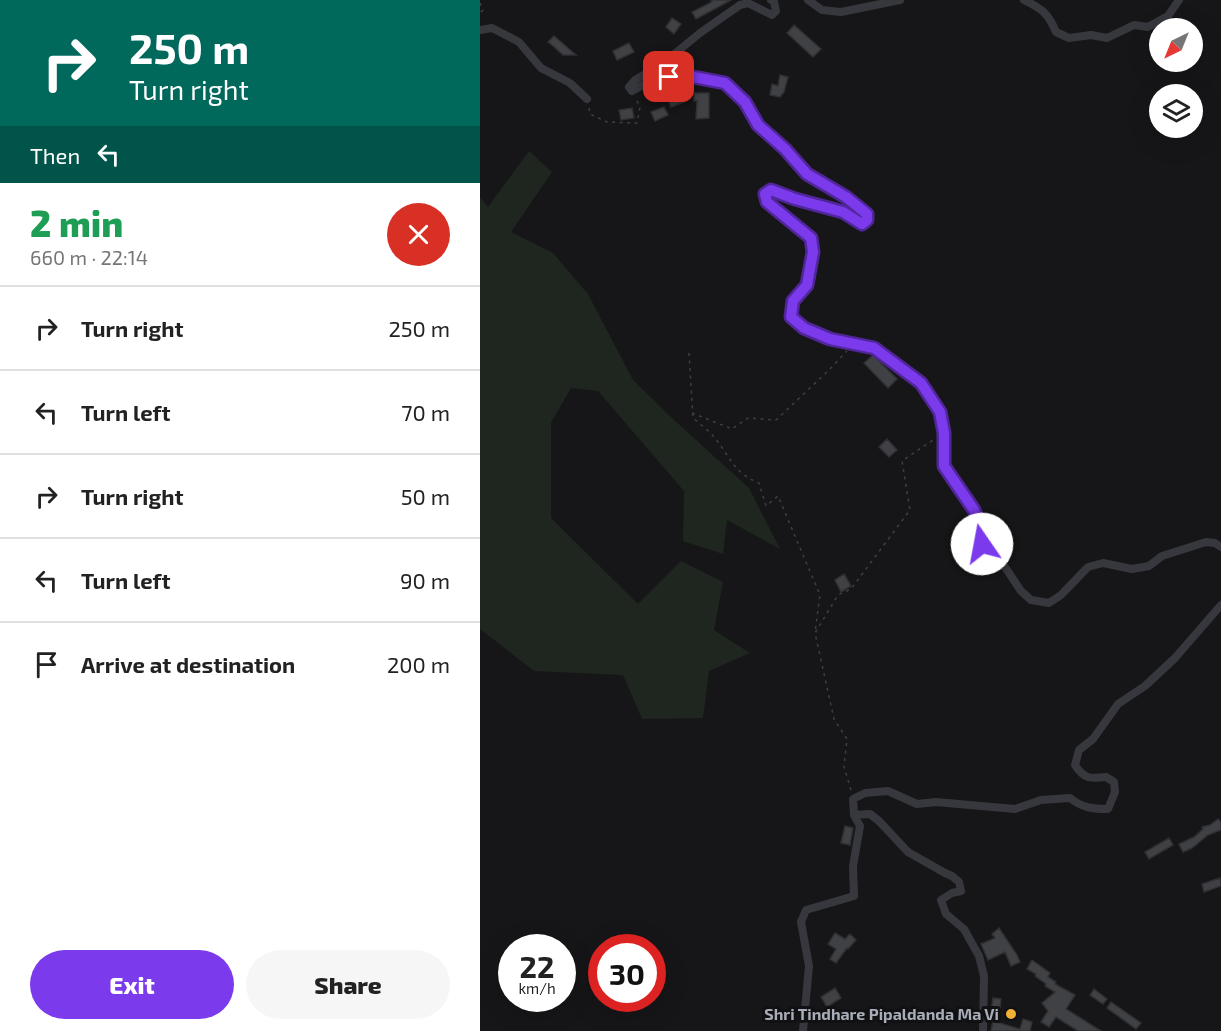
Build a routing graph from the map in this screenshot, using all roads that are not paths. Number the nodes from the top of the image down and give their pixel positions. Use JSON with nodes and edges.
{"nodes":[{"id":1,"x":771,"y":0,"type":"edge"},
{"id":2,"x":808,"y":0,"type":"edge"},
{"id":3,"x":900,"y":0,"type":"edge"},
{"id":4,"x":1024,"y":0,"type":"edge"},
{"id":5,"x":1179,"y":0,"type":"edge"},
{"id":6,"x":480,"y":30,"type":"edge"},
{"id":7,"x":587,"y":99,"type":"road end"},
{"id":8,"x":1221,"y":547,"type":"edge"},
{"id":9,"x":1221,"y":605,"type":"edge"},
{"id":10,"x":854,"y":815,"type":"junction"},
{"id":11,"x":803,"y":1031,"type":"edge"},
{"id":12,"x":983,"y":1031,"type":"edge"}],
"edges":[{"from":1,"to":8,"type":"street"},
{"from":2,"to":3,"type":"street"},
{"from":4,"to":5,"type":"street"},
{"from":6,"to":7,"type":"street"},
{"from":9,"to":10,"type":"street"},
{"from":10,"to":11,"type":"street"},
{"from":10,"to":12,"type":"street"}]}
